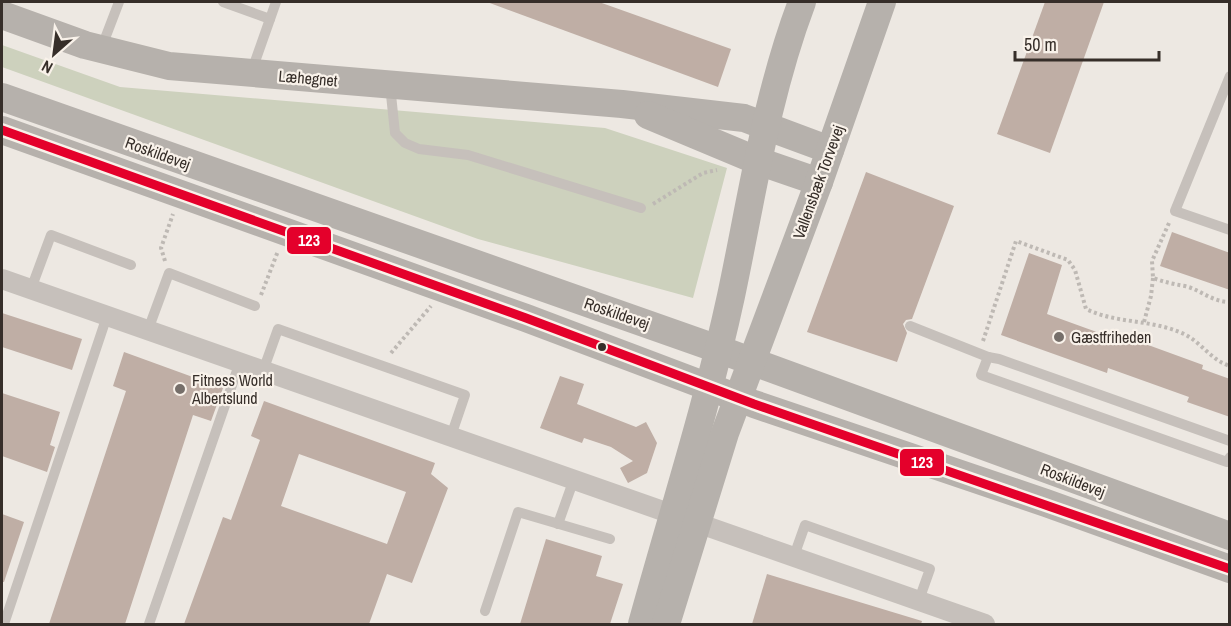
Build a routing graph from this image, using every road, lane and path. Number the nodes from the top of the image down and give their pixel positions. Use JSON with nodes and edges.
{"nodes":[{"id":1,"x":119,"y":2,"type":"edge"},
{"id":2,"x":223,"y":2,"type":"edge"},
{"id":3,"x":276,"y":2,"type":"edge"},
{"id":4,"x":802,"y":2,"type":"edge"},
{"id":5,"x":882,"y":2,"type":"edge"},
{"id":6,"x":2,"y":15,"type":"edge"},
{"id":7,"x":270,"y":19,"type":"junction"},
{"id":8,"x":101,"y":49,"type":"junction"},
{"id":9,"x":251,"y":73,"type":"junction"},
{"id":10,"x":1230,"y":76,"type":"edge"},
{"id":11,"x":390,"y":84,"type":"junction"},
{"id":12,"x":2,"y":98,"type":"edge"},
{"id":13,"x":622,"y":104,"type":"junction"},
{"id":14,"x":765,"y":125,"type":"junction"},
{"id":15,"x":2,"y":130,"type":"edge"},
{"id":16,"x":830,"y":150,"type":"junction"},
{"id":17,"x":758,"y":161,"type":"junction"},
{"id":18,"x":725,"y":169,"type":"dead end"},
{"id":19,"x":819,"y":182,"type":"junction"},
{"id":20,"x":181,"y":194,"type":"junction"},
{"id":21,"x":641,"y":208,"type":"joint"},
{"id":22,"x":1175,"y":211,"type":"junction"},
{"id":23,"x":1230,"y":230,"type":"edge"},
{"id":24,"x":285,"y":232,"type":"junction"},
{"id":25,"x":131,"y":265,"type":"dead end"},
{"id":26,"x":169,"y":273,"type":"junction"},
{"id":27,"x":1153,"y":278,"type":"junction"},
{"id":28,"x":2,"y":279,"type":"edge"},
{"id":29,"x":31,"y":289,"type":"junction"},
{"id":30,"x":445,"y":289,"type":"junction"},
{"id":31,"x":1230,"y":302,"type":"edge"},
{"id":32,"x":255,"y":306,"type":"joint"},
{"id":33,"x":107,"y":316,"type":"junction"},
{"id":34,"x":1144,"y":322,"type":"junction"},
{"id":35,"x":910,"y":326,"type":"dead end"},
{"id":36,"x":148,"y":330,"type":"junction"},
{"id":37,"x":987,"y":357,"type":"junction"},
{"id":38,"x":240,"y":362,"type":"junction"},
{"id":39,"x":381,"y":365,"type":"junction"},
{"id":40,"x":1230,"y":366,"type":"edge"},
{"id":41,"x":714,"y":368,"type":"junction"},
{"id":42,"x":263,"y":371,"type":"junction"},
{"id":43,"x":744,"y":380,"type":"junction"},
{"id":44,"x":451,"y":436,"type":"junction"},
{"id":45,"x":1230,"y":441,"type":"edge"},
{"id":46,"x":1230,"y":457,"type":"edge"},
{"id":47,"x":574,"y":479,"type":"junction"},
{"id":48,"x":1046,"y":503,"type":"junction"},
{"id":49,"x":685,"y":518,"type":"junction"},
{"id":50,"x":558,"y":524,"type":"junction"},
{"id":51,"x":1230,"y":536,"type":"edge"},
{"id":52,"x":610,"y":539,"type":"dead end"},
{"id":53,"x":1230,"y":555,"type":"edge"},
{"id":54,"x":794,"y":556,"type":"junction"},
{"id":55,"x":1230,"y":569,"type":"edge"},
{"id":56,"x":919,"y":600,"type":"junction"},
{"id":57,"x":485,"y":611,"type":"dead end"},
{"id":58,"x":4,"y":624,"type":"edge"},
{"id":59,"x":149,"y":624,"type":"edge"},
{"id":60,"x":642,"y":624,"type":"edge"},
{"id":61,"x":666,"y":624,"type":"edge"},
{"id":62,"x":985,"y":624,"type":"edge"}],
"edges":[{"from":1,"to":8,"type":"lane"},
{"from":2,"to":7,"type":"lane"},
{"from":3,"to":7,"type":"lane"},
{"from":4,"to":14,"type":"main road"},
{"from":5,"to":16,"type":"main road","name":"Vallensbæk Torvevej"},
{"from":6,"to":8,"type":"main road","name":"Læhegnet"},
{"from":7,"to":9,"type":"lane"},
{"from":8,"to":9,"type":"main road","name":"Læhegnet"},
{"from":9,"to":11,"type":"main road","name":"Læhegnet"},
{"from":10,"to":22,"type":"lane"},
{"from":11,"to":13,"type":"main road","name":"Læhegnet"},
{"from":11,"to":21,"type":"lane"},
{"from":12,"to":41,"type":"main road","name":"Roskildevej"},
{"from":13,"to":14,"type":"main road","name":"Læhegnet"},
{"from":13,"to":17,"type":"main road","name":"Læhegnet"},
{"from":14,"to":16,"type":"main road","name":"Læhegnet"},
{"from":14,"to":17,"type":"main road"},
{"from":15,"to":20,"type":"main road","name":"Roskildevej"},
{"from":16,"to":19,"type":"main road","name":"Vallensbæk Torvevej"},
{"from":17,"to":19,"type":"main road","name":"Læhegnet"},
{"from":17,"to":41,"type":"main road"},
{"from":18,"to":21,"type":"path"},
{"from":19,"to":43,"type":"main road","name":"Vallensbæk Torvevej"},
{"from":20,"to":24,"type":"main road","name":"Roskildevej"},
{"from":20,"to":26,"type":"path"},
{"from":22,"to":23,"type":"lane"},
{"from":22,"to":27,"type":"path"},
{"from":24,"to":30,"type":"main road","name":"Roskildevej"},
{"from":24,"to":32,"type":"path"},
{"from":25,"to":29,"type":"lane"},
{"from":26,"to":32,"type":"lane"},
{"from":26,"to":36,"type":"lane"},
{"from":27,"to":31,"type":"path"},
{"from":27,"to":34,"type":"path"},
{"from":28,"to":29,"type":"street"},
{"from":29,"to":33,"type":"street"},
{"from":30,"to":39,"type":"path"},
{"from":30,"to":41,"type":"main road","name":"Roskildevej"},
{"from":33,"to":36,"type":"street"},
{"from":33,"to":58,"type":"lane"},
{"from":34,"to":37,"type":"path"},
{"from":34,"to":40,"type":"path"},
{"from":35,"to":37,"type":"lane"},
{"from":36,"to":38,"type":"street"},
{"from":37,"to":45,"type":"lane"},
{"from":37,"to":46,"type":"lane"},
{"from":38,"to":42,"type":"street"},
{"from":38,"to":59,"type":"lane"},
{"from":39,"to":42,"type":"lane"},
{"from":39,"to":44,"type":"lane"},
{"from":41,"to":43,"type":"main road","name":"Roskildevej"},
{"from":41,"to":43,"type":"main road","name":"Roskildevej"},
{"from":41,"to":49,"type":"main road"},
{"from":42,"to":44,"type":"street"},
{"from":43,"to":48,"type":"main road","name":"Roskildevej"},
{"from":43,"to":49,"type":"main road","name":"Vallensbæk Torvevej"},
{"from":43,"to":51,"type":"main road","name":"Roskildevej"},
{"from":44,"to":47,"type":"street"},
{"from":47,"to":49,"type":"street"},
{"from":47,"to":50,"type":"lane"},
{"from":48,"to":53,"type":"main road"},
{"from":48,"to":55,"type":"main road","name":"Roskildevej"},
{"from":49,"to":54,"type":"street"},
{"from":49,"to":60,"type":"main road"},
{"from":49,"to":61,"type":"main road"},
{"from":50,"to":52,"type":"lane"},
{"from":50,"to":57,"type":"lane"},
{"from":54,"to":56,"type":"street"},
{"from":54,"to":56,"type":"lane"},
{"from":56,"to":62,"type":"street"}]}
